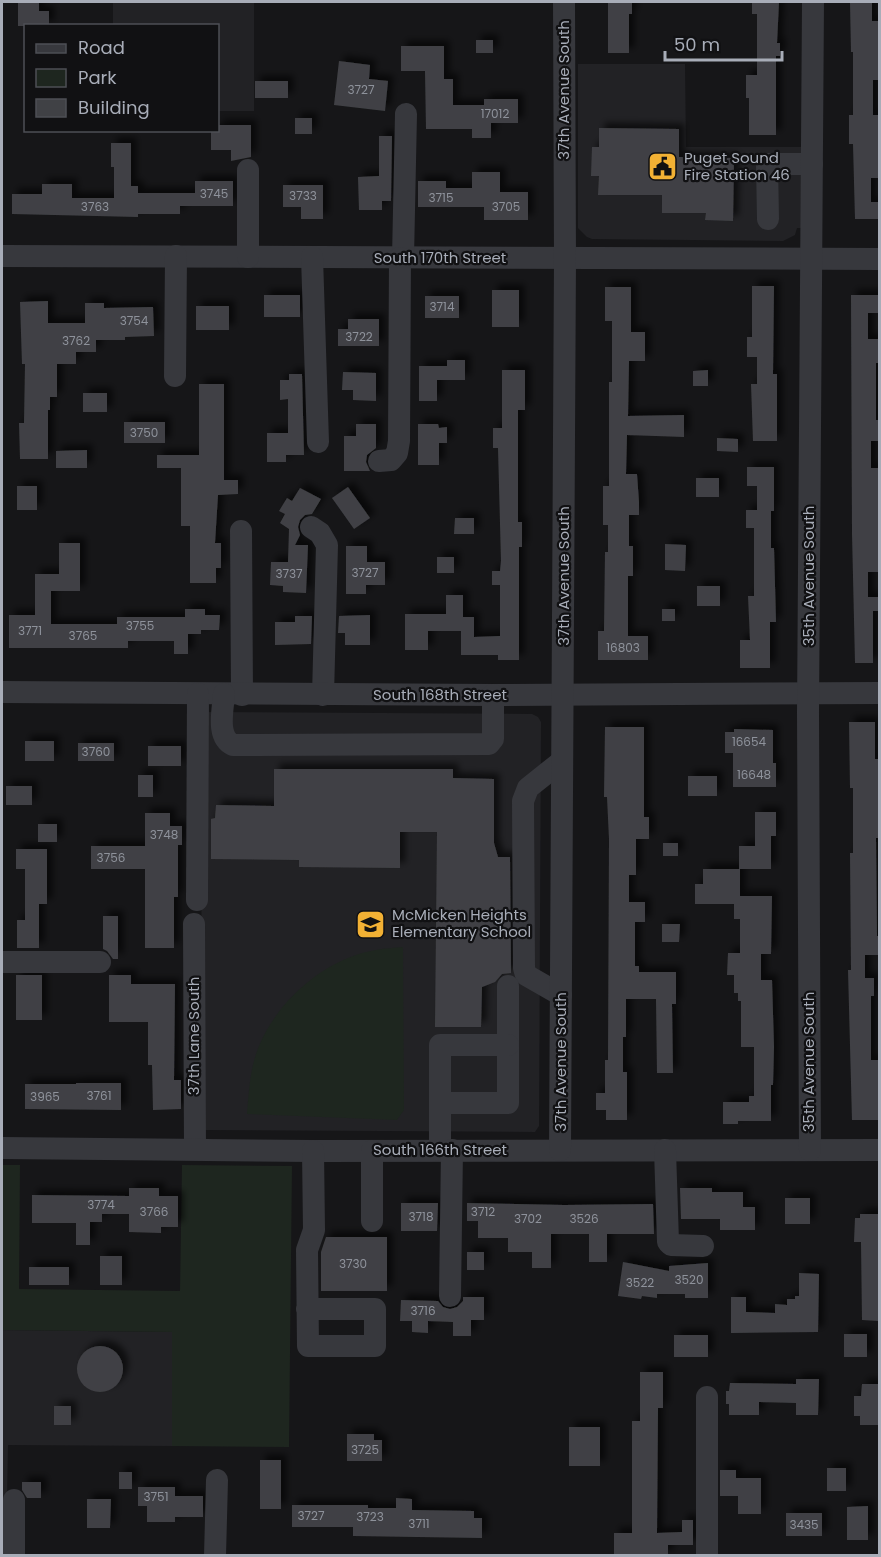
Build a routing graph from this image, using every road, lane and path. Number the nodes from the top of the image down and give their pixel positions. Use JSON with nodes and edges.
{"nodes":[{"id":1,"x":564,"y":2,"type":"edge"},
{"id":2,"x":813,"y":2,"type":"edge"},
{"id":3,"x":406,"y":114,"type":"dead end"},
{"id":4,"x":812,"y":164,"type":"junction"},
{"id":5,"x":248,"y":171,"type":"dead end"},
{"id":6,"x":768,"y":219,"type":"dead end"},
{"id":7,"x":2,"y":256,"type":"edge"},
{"id":8,"x":176,"y":256,"type":"junction"},
{"id":9,"x":248,"y":257,"type":"junction"},
{"id":10,"x":312,"y":257,"type":"junction"},
{"id":11,"x":401,"y":258,"type":"junction"},
{"id":12,"x":811,"y":258,"type":"junction"},
{"id":13,"x":565,"y":259,"type":"junction"},
{"id":14,"x":879,"y":259,"type":"edge"},
{"id":15,"x":175,"y":376,"type":"dead end"},
{"id":16,"x":318,"y":442,"type":"dead end"},
{"id":17,"x":379,"y":461,"type":"dead end"},
{"id":18,"x":311,"y":527,"type":"dead end"},
{"id":19,"x":241,"y":531,"type":"dead end"},
{"id":20,"x":2,"y":692,"type":"edge"},
{"id":21,"x":808,"y":693,"type":"junction"},
{"id":22,"x":879,"y":693,"type":"edge"},
{"id":23,"x":198,"y":694,"type":"junction"},
{"id":24,"x":233,"y":694,"type":"junction"},
{"id":25,"x":323,"y":694,"type":"junction"},
{"id":26,"x":493,"y":695,"type":"junction"},
{"id":27,"x":563,"y":695,"type":"junction"},
{"id":28,"x":562,"y":761,"type":"junction"},
{"id":29,"x":197,"y":900,"type":"dead end"},
{"id":30,"x":194,"y":924,"type":"dead end"},
{"id":31,"x":2,"y":962,"type":"edge"},
{"id":32,"x":100,"y":962,"type":"dead end"},
{"id":33,"x":508,"y":986,"type":"dead end"},
{"id":34,"x":561,"y":995,"type":"junction"},
{"id":35,"x":508,"y":1045,"type":"junction"},
{"id":36,"x":440,"y":1103,"type":"junction"},
{"id":37,"x":2,"y":1148,"type":"edge"},
{"id":38,"x":195,"y":1149,"type":"junction"},
{"id":39,"x":446,"y":1150,"type":"junction"},
{"id":40,"x":560,"y":1150,"type":"junction"},
{"id":41,"x":665,"y":1150,"type":"junction"},
{"id":42,"x":810,"y":1150,"type":"junction"},
{"id":43,"x":879,"y":1150,"type":"edge"},
{"id":44,"x":313,"y":1151,"type":"junction"},
{"id":45,"x":372,"y":1151,"type":"junction"},
{"id":46,"x":372,"y":1221,"type":"dead end"},
{"id":47,"x":703,"y":1246,"type":"dead end"},
{"id":48,"x":450,"y":1296,"type":"dead end"},
{"id":49,"x":307,"y":1309,"type":"dead end"},
{"id":50,"x":707,"y":1397,"type":"dead end"},
{"id":51,"x":217,"y":1480,"type":"dead end"},
{"id":52,"x":14,"y":1500,"type":"dead end"},
{"id":53,"x":14,"y":1556,"type":"edge"},
{"id":54,"x":215,"y":1556,"type":"edge"},
{"id":55,"x":706,"y":1556,"type":"edge"}],
"edges":[{"from":1,"to":13,"type":"street","name":"37th Avenue South"},
{"from":2,"to":4,"type":"street","name":"35th Avenue South"},
{"from":3,"to":11,"type":"street"},
{"from":4,"to":6,"type":"street"},
{"from":4,"to":12,"type":"street","name":"35th Avenue South"},
{"from":5,"to":9,"type":"street"},
{"from":7,"to":8,"type":"street","name":"South 170th Street"},
{"from":8,"to":9,"type":"street","name":"South 170th Street"},
{"from":8,"to":15,"type":"street"},
{"from":9,"to":10,"type":"street","name":"South 170th Street"},
{"from":10,"to":11,"type":"street","name":"South 170th Street"},
{"from":10,"to":16,"type":"street"},
{"from":11,"to":13,"type":"street","name":"South 170th Street"},
{"from":11,"to":17,"type":"street"},
{"from":12,"to":13,"type":"street","name":"South 170th Street"},
{"from":12,"to":14,"type":"street","name":"South 170th Street"},
{"from":12,"to":21,"type":"street","name":"35th Avenue South"},
{"from":13,"to":27,"type":"street","name":"37th Avenue South"},
{"from":18,"to":25,"type":"street"},
{"from":19,"to":24,"type":"street"},
{"from":20,"to":23,"type":"street","name":"South 168th Street"},
{"from":21,"to":22,"type":"street","name":"South 168th Street"},
{"from":21,"to":27,"type":"street","name":"South 168th Street"},
{"from":21,"to":42,"type":"street","name":"35th Avenue South"},
{"from":23,"to":24,"type":"street","name":"South 168th Street"},
{"from":23,"to":29,"type":"street"},
{"from":24,"to":25,"type":"street","name":"South 168th Street"},
{"from":24,"to":26,"type":"street"},
{"from":25,"to":26,"type":"street","name":"South 168th Street"},
{"from":26,"to":27,"type":"street","name":"South 168th Street"},
{"from":27,"to":28,"type":"street","name":"37th Avenue South"},
{"from":28,"to":34,"type":"street","name":"37th Avenue South"},
{"from":28,"to":34,"type":"street"},
{"from":30,"to":38,"type":"street","name":"37th Lane South"},
{"from":31,"to":32,"type":"street"},
{"from":33,"to":35,"type":"street"},
{"from":34,"to":40,"type":"street","name":"37th Avenue South"},
{"from":35,"to":36,"type":"street"},
{"from":35,"to":36,"type":"street"},
{"from":36,"to":39,"type":"street"},
{"from":37,"to":38,"type":"street","name":"South 166th Street"},
{"from":38,"to":44,"type":"street","name":"South 166th Street"},
{"from":39,"to":40,"type":"street","name":"South 166th Street"},
{"from":39,"to":45,"type":"street","name":"South 166th Street"},
{"from":39,"to":48,"type":"street"},
{"from":40,"to":41,"type":"street","name":"South 166th Street"},
{"from":41,"to":42,"type":"street","name":"South 166th Street"},
{"from":41,"to":47,"type":"street"},
{"from":42,"to":43,"type":"street","name":"South 166th Street"},
{"from":44,"to":45,"type":"street","name":"South 166th Street"},
{"from":44,"to":49,"type":"street"},
{"from":45,"to":46,"type":"street"},
{"from":50,"to":55,"type":"street"},
{"from":51,"to":54,"type":"street"},
{"from":52,"to":53,"type":"street"}]}
